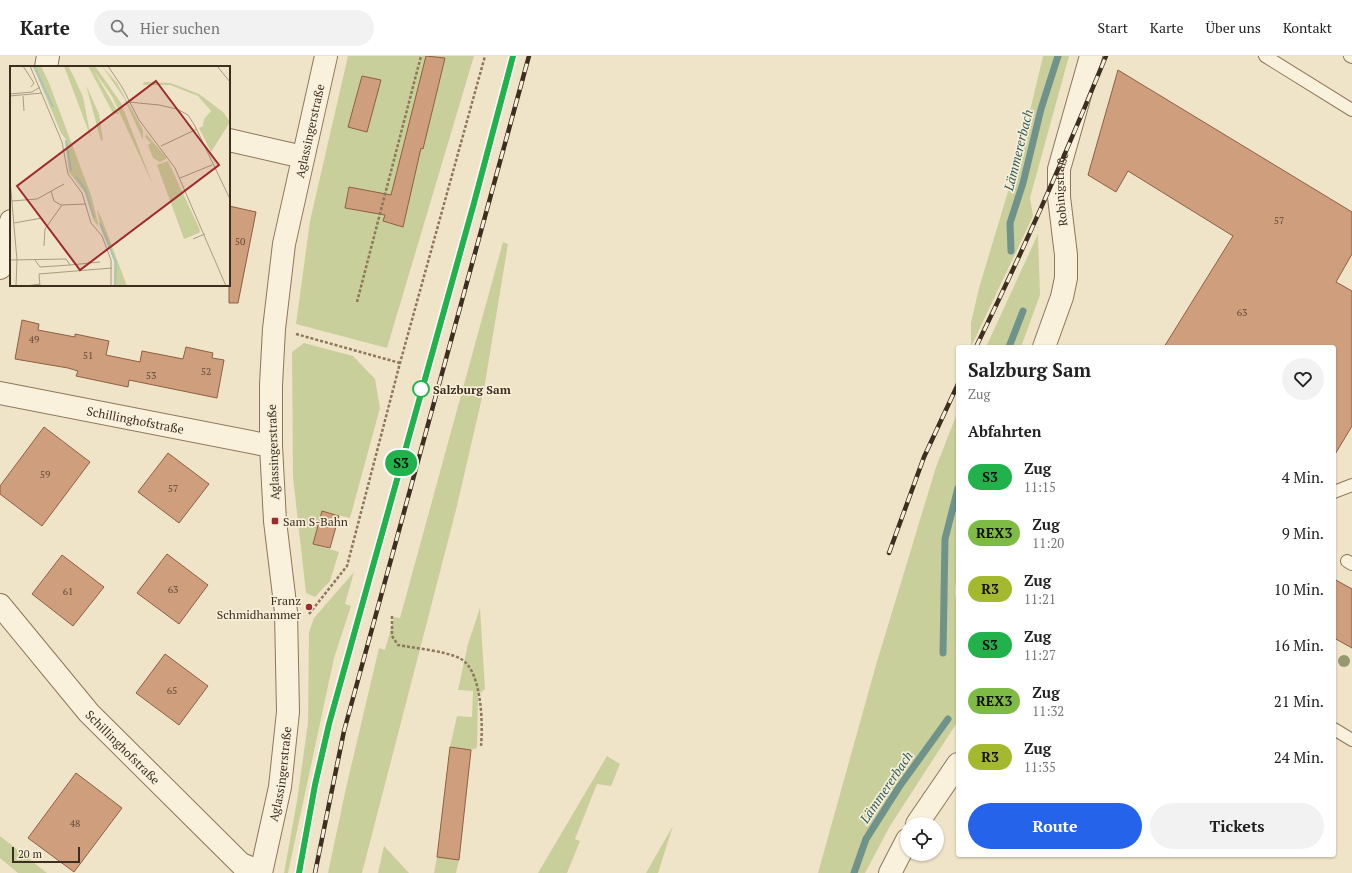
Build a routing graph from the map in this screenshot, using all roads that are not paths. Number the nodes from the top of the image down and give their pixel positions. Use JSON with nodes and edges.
{"nodes":[{"id":1,"x":48,"y":56,"type":"edge"},
{"id":2,"x":326,"y":56,"type":"edge"},
{"id":3,"x":1091,"y":56,"type":"edge"},
{"id":4,"x":1265,"y":56,"type":"edge"},
{"id":5,"x":46,"y":66,"type":"edge"},
{"id":6,"x":1352,"y":110,"type":"edge"},
{"id":7,"x":230,"y":140,"type":"edge"},
{"id":8,"x":303,"y":157,"type":"junction"},
{"id":9,"x":10,"y":226,"type":"edge"},
{"id":10,"x":0,"y":268,"type":"edge"},
{"id":11,"x":1045,"y":345,"type":"edge"},
{"id":12,"x":0,"y":392,"type":"edge"},
{"id":13,"x":271,"y":446,"type":"junction"},
{"id":14,"x":1352,"y":485,"type":"edge"},
{"id":15,"x":1336,"y":491,"type":"edge"},
{"id":16,"x":0,"y":605,"type":"edge"},
{"id":17,"x":1336,"y":730,"type":"edge"},
{"id":18,"x":1352,"y":740,"type":"edge"},
{"id":19,"x":956,"y":767,"type":"edge"},
{"id":20,"x":922,"y":817,"type":"edge"},
{"id":21,"x":900,"y":854,"type":"edge"},
{"id":22,"x":261,"y":873,"type":"edge"},
{"id":23,"x":890,"y":873,"type":"edge"}],
"edges":[{"from":1,"to":5,"type":"street"},
{"from":2,"to":8,"type":"street","name":"Aglassingerstraße"},
{"from":3,"to":11,"type":"street","name":"Robinigstraße"},
{"from":4,"to":6,"type":"lane"},
{"from":7,"to":8,"type":"street"},
{"from":8,"to":13,"type":"street","name":"Aglassingerstraße"},
{"from":9,"to":10,"type":"street"},
{"from":12,"to":13,"type":"street","name":"Schillinghofstraße"},
{"from":13,"to":22,"type":"street","name":"Aglassingerstraße"},
{"from":14,"to":15,"type":"lane"},
{"from":16,"to":22,"type":"street","name":"Schillinghofstraße"},
{"from":17,"to":18,"type":"lane"},
{"from":19,"to":20,"type":"street"},
{"from":21,"to":23,"type":"street"}]}
